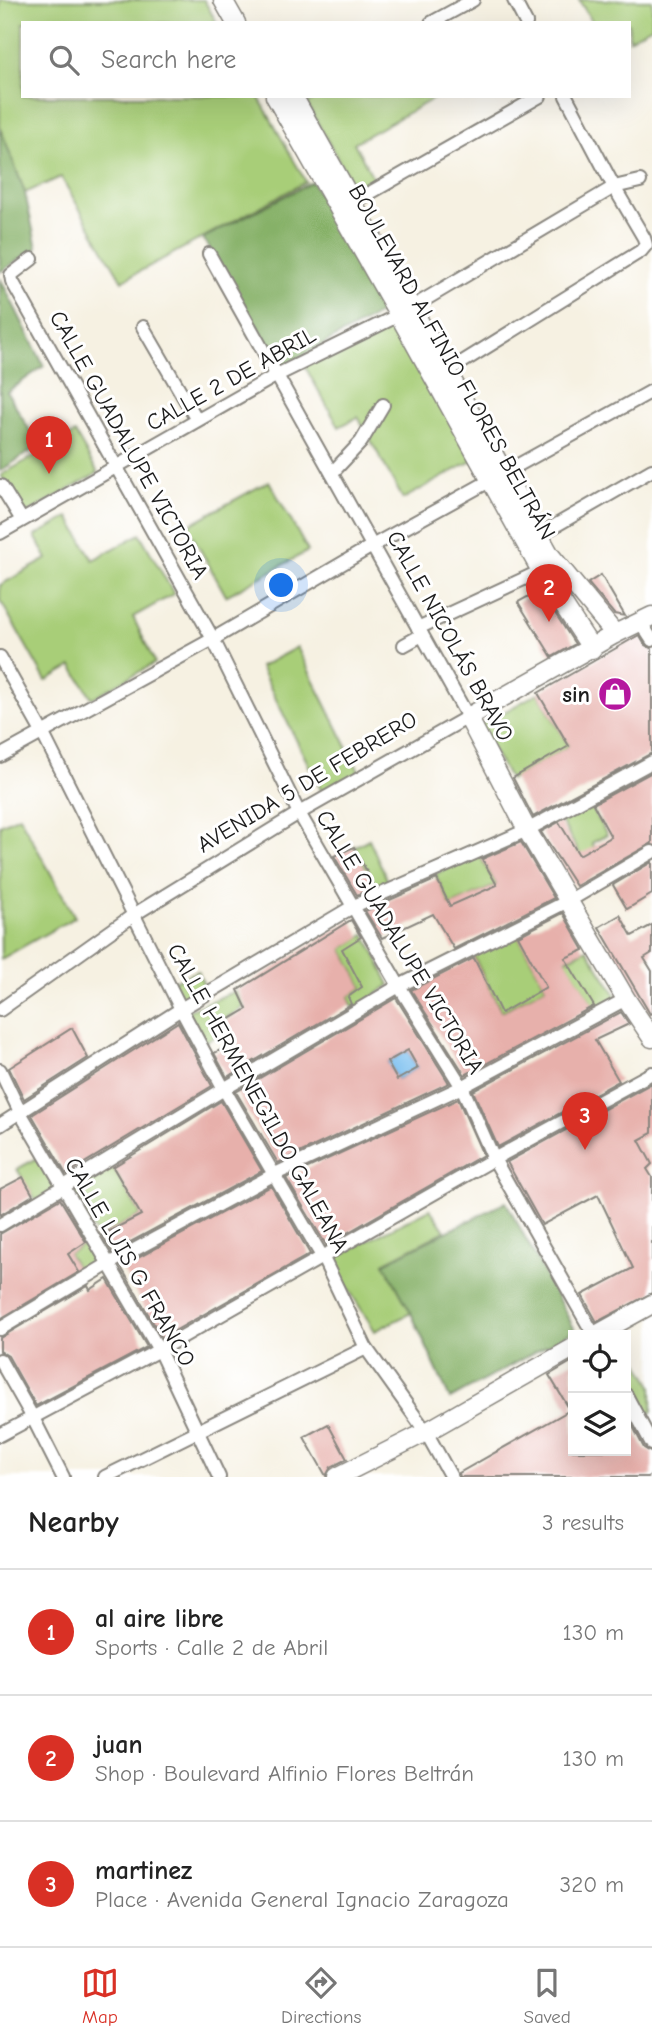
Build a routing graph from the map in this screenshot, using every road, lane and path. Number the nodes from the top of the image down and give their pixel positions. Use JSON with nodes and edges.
{"nodes":[{"id":1,"x":223,"y":0,"type":"edge"},
{"id":2,"x":473,"y":0,"type":"edge"},
{"id":3,"x":514,"y":0,"type":"edge"},
{"id":4,"x":235,"y":21,"type":"edge"},
{"id":5,"x":435,"y":21,"type":"edge"},
{"id":6,"x":525,"y":21,"type":"edge"},
{"id":7,"x":287,"y":98,"type":"edge"},
{"id":8,"x":536,"y":98,"type":"edge"},
{"id":9,"x":566,"y":98,"type":"edge"},
{"id":10,"x":331,"y":178,"type":"junction"},
{"id":11,"x":640,"y":181,"type":"dead end"},
{"id":12,"x":614,"y":187,"type":"junction"},
{"id":13,"x":354,"y":202,"type":"junction"},
{"id":14,"x":209,"y":254,"type":"dead end"},
{"id":15,"x":32,"y":259,"type":"dead end"},
{"id":16,"x":405,"y":311,"type":"junction"},
{"id":17,"x":142,"y":327,"type":"dead end"},
{"id":18,"x":448,"y":371,"type":"junction"},
{"id":19,"x":277,"y":375,"type":"junction"},
{"id":20,"x":652,"y":391,"type":"edge"},
{"id":21,"x":383,"y":405,"type":"dead end"},
{"id":22,"x":197,"y":420,"type":"junction"},
{"id":23,"x":116,"y":466,"type":"junction"},
{"id":24,"x":652,"y":470,"type":"edge"},
{"id":25,"x":332,"y":473,"type":"junction"},
{"id":26,"x":498,"y":477,"type":"junction"},
{"id":27,"x":1,"y":486,"type":"edge"},
{"id":28,"x":22,"y":520,"type":"junction"},
{"id":29,"x":0,"y":533,"type":"edge"},
{"id":30,"x":539,"y":535,"type":"junction"},
{"id":31,"x":372,"y":546,"type":"junction"},
{"id":32,"x":541,"y":570,"type":"junction"},
{"id":33,"x":647,"y":620,"type":"edge"},
{"id":34,"x":420,"y":632,"type":"junction"},
{"id":35,"x":615,"y":634,"type":"junction"},
{"id":36,"x":213,"y":639,"type":"junction"},
{"id":37,"x":652,"y":640,"type":"edge"},
{"id":38,"x":404,"y":645,"type":"dead end"},
{"id":39,"x":592,"y":649,"type":"junction"},
{"id":40,"x":0,"y":657,"type":"edge"},
{"id":41,"x":468,"y":717,"type":"junction"},
{"id":42,"x":42,"y":733,"type":"junction"},
{"id":43,"x":0,"y":756,"type":"edge"},
{"id":44,"x":652,"y":762,"type":"edge"},
{"id":45,"x":299,"y":813,"type":"junction"},
{"id":46,"x":527,"y":830,"type":"junction"},
{"id":47,"x":652,"y":852,"type":"edge"},
{"id":48,"x":570,"y":900,"type":"junction"},
{"id":49,"x":354,"y":906,"type":"junction"},
{"id":50,"x":135,"y":915,"type":"junction"},
{"id":51,"x":399,"y":986,"type":"junction"},
{"id":52,"x":626,"y":999,"type":"junction"},
{"id":53,"x":181,"y":1009,"type":"junction"},
{"id":54,"x":0,"y":1010,"type":"edge"},
{"id":55,"x":652,"y":1038,"type":"edge"},
{"id":56,"x":0,"y":1070,"type":"edge"},
{"id":57,"x":652,"y":1073,"type":"edge"},
{"id":58,"x":462,"y":1087,"type":"junction"},
{"id":59,"x":224,"y":1089,"type":"junction"},
{"id":60,"x":21,"y":1114,"type":"junction"},
{"id":61,"x":0,"y":1125,"type":"edge"},
{"id":62,"x":494,"y":1159,"type":"junction"},
{"id":63,"x":273,"y":1175,"type":"junction"},
{"id":64,"x":64,"y":1188,"type":"junction"},
{"id":65,"x":0,"y":1225,"type":"edge"},
{"id":66,"x":323,"y":1258,"type":"junction"},
{"id":67,"x":110,"y":1263,"type":"junction"},
{"id":68,"x":652,"y":1304,"type":"edge"},
{"id":69,"x":0,"y":1329,"type":"edge"},
{"id":70,"x":592,"y":1330,"type":"edge"},
{"id":71,"x":604,"y":1330,"type":"edge"},
{"id":72,"x":366,"y":1348,"type":"junction"},
{"id":73,"x":159,"y":1350,"type":"junction"},
{"id":74,"x":568,"y":1351,"type":"edge"},
{"id":75,"x":0,"y":1360,"type":"edge"},
{"id":76,"x":631,"y":1404,"type":"edge"},
{"id":77,"x":33,"y":1418,"type":"junction"},
{"id":78,"x":426,"y":1432,"type":"junction"},
{"id":79,"x":197,"y":1433,"type":"junction"},
{"id":80,"x":0,"y":1434,"type":"edge"},
{"id":81,"x":652,"y":1444,"type":"edge"},
{"id":82,"x":63,"y":1477,"type":"edge"},
{"id":83,"x":105,"y":1477,"type":"edge"},
{"id":84,"x":219,"y":1477,"type":"edge"},
{"id":85,"x":337,"y":1477,"type":"edge"},
{"id":86,"x":451,"y":1477,"type":"edge"}],
"edges":[{"from":1,"to":4,"type":"street"},
{"from":2,"to":5,"type":"street"},
{"from":3,"to":6,"type":"street"},
{"from":7,"to":10,"type":"street","name":"BOULEVARD ALFINIO FLORES BELTRÁN"},
{"from":8,"to":13,"type":"street"},
{"from":9,"to":12,"type":"street"},
{"from":10,"to":13,"type":"street","name":"BOULEVARD ALFINIO FLORES BELTRÁN"},
{"from":10,"to":16,"type":"street","name":"BOULEVARD ALFINIO FLORES BELTRÁN"},
{"from":11,"to":12,"type":"street","name":"CALLE 2 DE ABRIL"},
{"from":12,"to":16,"type":"street","name":"CALLE 2 DE ABRIL"},
{"from":12,"to":18,"type":"street"},
{"from":13,"to":16,"type":"street","name":"BOULEVARD ALFINIO FLORES BELTRÁN"},
{"from":14,"to":19,"type":"street","name":"CALLE NICOLÁS BRAVO"},
{"from":15,"to":23,"type":"street","name":"CALLE GUADALUPE VICTORIA"},
{"from":16,"to":18,"type":"street","name":"BOULEVARD ALFINIO FLORES BELTRÁN"},
{"from":16,"to":19,"type":"street","name":"CALLE 2 DE ABRIL"},
{"from":16,"to":26,"type":"street","name":"BOULEVARD ALFINIO FLORES BELTRÁN"},
{"from":17,"to":22,"type":"street"},
{"from":18,"to":26,"type":"street","name":"BOULEVARD ALFINIO FLORES BELTRÁN"},
{"from":19,"to":22,"type":"street","name":"CALLE 2 DE ABRIL"},
{"from":19,"to":25,"type":"street","name":"CALLE NICOLÁS BRAVO"},
{"from":20,"to":26,"type":"street"},
{"from":21,"to":25,"type":"street"},
{"from":22,"to":23,"type":"street","name":"CALLE 2 DE ABRIL"},
{"from":23,"to":28,"type":"street","name":"CALLE 2 DE ABRIL"},
{"from":23,"to":36,"type":"street","name":"CALLE GUADALUPE VICTORIA"},
{"from":24,"to":30,"type":"street"},
{"from":25,"to":31,"type":"street","name":"CALLE NICOLÁS BRAVO"},
{"from":26,"to":30,"type":"street","name":"BOULEVARD ALFINIO FLORES BELTRÁN"},
{"from":26,"to":31,"type":"street"},
{"from":26,"to":32,"type":"street","name":"BOULEVARD ALFINIO FLORES BELTRÁN"},
{"from":27,"to":28,"type":"street"},
{"from":28,"to":29,"type":"street","name":"CALLE 2 DE ABRIL"},
{"from":30,"to":35,"type":"street","name":"BOULEVARD ALFINIO FLORES BELTRÁN"},
{"from":31,"to":34,"type":"street","name":"CALLE NICOLÁS BRAVO"},
{"from":31,"to":36,"type":"street"},
{"from":32,"to":34,"type":"street"},
{"from":32,"to":39,"type":"street","name":"BOULEVARD ALFINIO FLORES BELTRÁN"},
{"from":33,"to":35,"type":"street","name":"AVENIDA 5 DE FEBRERO"},
{"from":33,"to":37,"type":"street"},
{"from":34,"to":38,"type":"street"},
{"from":34,"to":41,"type":"street","name":"CALLE NICOLÁS BRAVO"},
{"from":35,"to":39,"type":"street","name":"AVENIDA 5 DE FEBRERO"},
{"from":36,"to":42,"type":"street"},
{"from":36,"to":45,"type":"street","name":"CALLE GUADALUPE VICTORIA"},
{"from":39,"to":41,"type":"street","name":"AVENIDA 5 DE FEBRERO"},
{"from":40,"to":42,"type":"street","name":"CALLE HERMENEGILDO GALEANA"},
{"from":41,"to":45,"type":"street","name":"AVENIDA 5 DE FEBRERO"},
{"from":41,"to":46,"type":"street","name":"CALLE NICOLÁS BRAVO"},
{"from":42,"to":43,"type":"street"},
{"from":42,"to":50,"type":"street","name":"CALLE HERMENEGILDO GALEANA"},
{"from":44,"to":46,"type":"street"},
{"from":45,"to":49,"type":"street","name":"CALLE GUADALUPE VICTORIA"},
{"from":45,"to":50,"type":"street","name":"AVENIDA 5 DE FEBRERO"},
{"from":46,"to":48,"type":"street","name":"CALLE NICOLÁS BRAVO"},
{"from":46,"to":49,"type":"street"},
{"from":47,"to":48,"type":"street"},
{"from":48,"to":51,"type":"street"},
{"from":48,"to":52,"type":"street","name":"CALLE NICOLÁS BRAVO"},
{"from":49,"to":51,"type":"street","name":"CALLE GUADALUPE VICTORIA"},
{"from":49,"to":53,"type":"street"},
{"from":50,"to":53,"type":"street","name":"CALLE HERMENEGILDO GALEANA"},
{"from":50,"to":54,"type":"street","name":"AVENIDA 5 DE FEBRERO"},
{"from":51,"to":58,"type":"street","name":"CALLE GUADALUPE VICTORIA"},
{"from":51,"to":59,"type":"street"},
{"from":52,"to":55,"type":"street","name":"CALLE NICOLÁS BRAVO"},
{"from":52,"to":58,"type":"street"},
{"from":53,"to":59,"type":"street","name":"CALLE HERMENEGILDO GALEANA"},
{"from":53,"to":60,"type":"street"},
{"from":56,"to":60,"type":"street","name":"CALLE LUIS G FRANCO"},
{"from":57,"to":62,"type":"street"},
{"from":58,"to":62,"type":"street","name":"CALLE GUADALUPE VICTORIA"},
{"from":58,"to":63,"type":"street"},
{"from":59,"to":63,"type":"street","name":"CALLE HERMENEGILDO GALEANA"},
{"from":59,"to":64,"type":"street"},
{"from":60,"to":61,"type":"street"},
{"from":60,"to":64,"type":"street","name":"CALLE LUIS G FRANCO"},
{"from":62,"to":66,"type":"street"},
{"from":62,"to":70,"type":"street","name":"CALLE GUADALUPE VICTORIA"},
{"from":63,"to":66,"type":"street","name":"CALLE HERMENEGILDO GALEANA"},
{"from":63,"to":67,"type":"street"},
{"from":64,"to":65,"type":"street"},
{"from":64,"to":67,"type":"street","name":"CALLE LUIS G FRANCO"},
{"from":66,"to":72,"type":"street","name":"CALLE HERMENEGILDO GALEANA"},
{"from":66,"to":73,"type":"street"},
{"from":67,"to":69,"type":"street"},
{"from":67,"to":73,"type":"street","name":"CALLE LUIS G FRANCO"},
{"from":68,"to":71,"type":"street"},
{"from":72,"to":78,"type":"street","name":"CALLE HERMENEGILDO GALEANA"},
{"from":72,"to":79,"type":"street"},
{"from":73,"to":77,"type":"street"},
{"from":73,"to":79,"type":"street","name":"CALLE LUIS G FRANCO"},
{"from":74,"to":78,"type":"street"},
{"from":75,"to":77,"type":"street"},
{"from":76,"to":81,"type":"street"},
{"from":77,"to":80,"type":"street"},
{"from":77,"to":82,"type":"street"},
{"from":78,"to":85,"type":"street"},
{"from":78,"to":86,"type":"street","name":"CALLE HERMENEGILDO GALEANA"},
{"from":79,"to":83,"type":"street"},
{"from":79,"to":84,"type":"street","name":"CALLE LUIS G FRANCO"}]}
